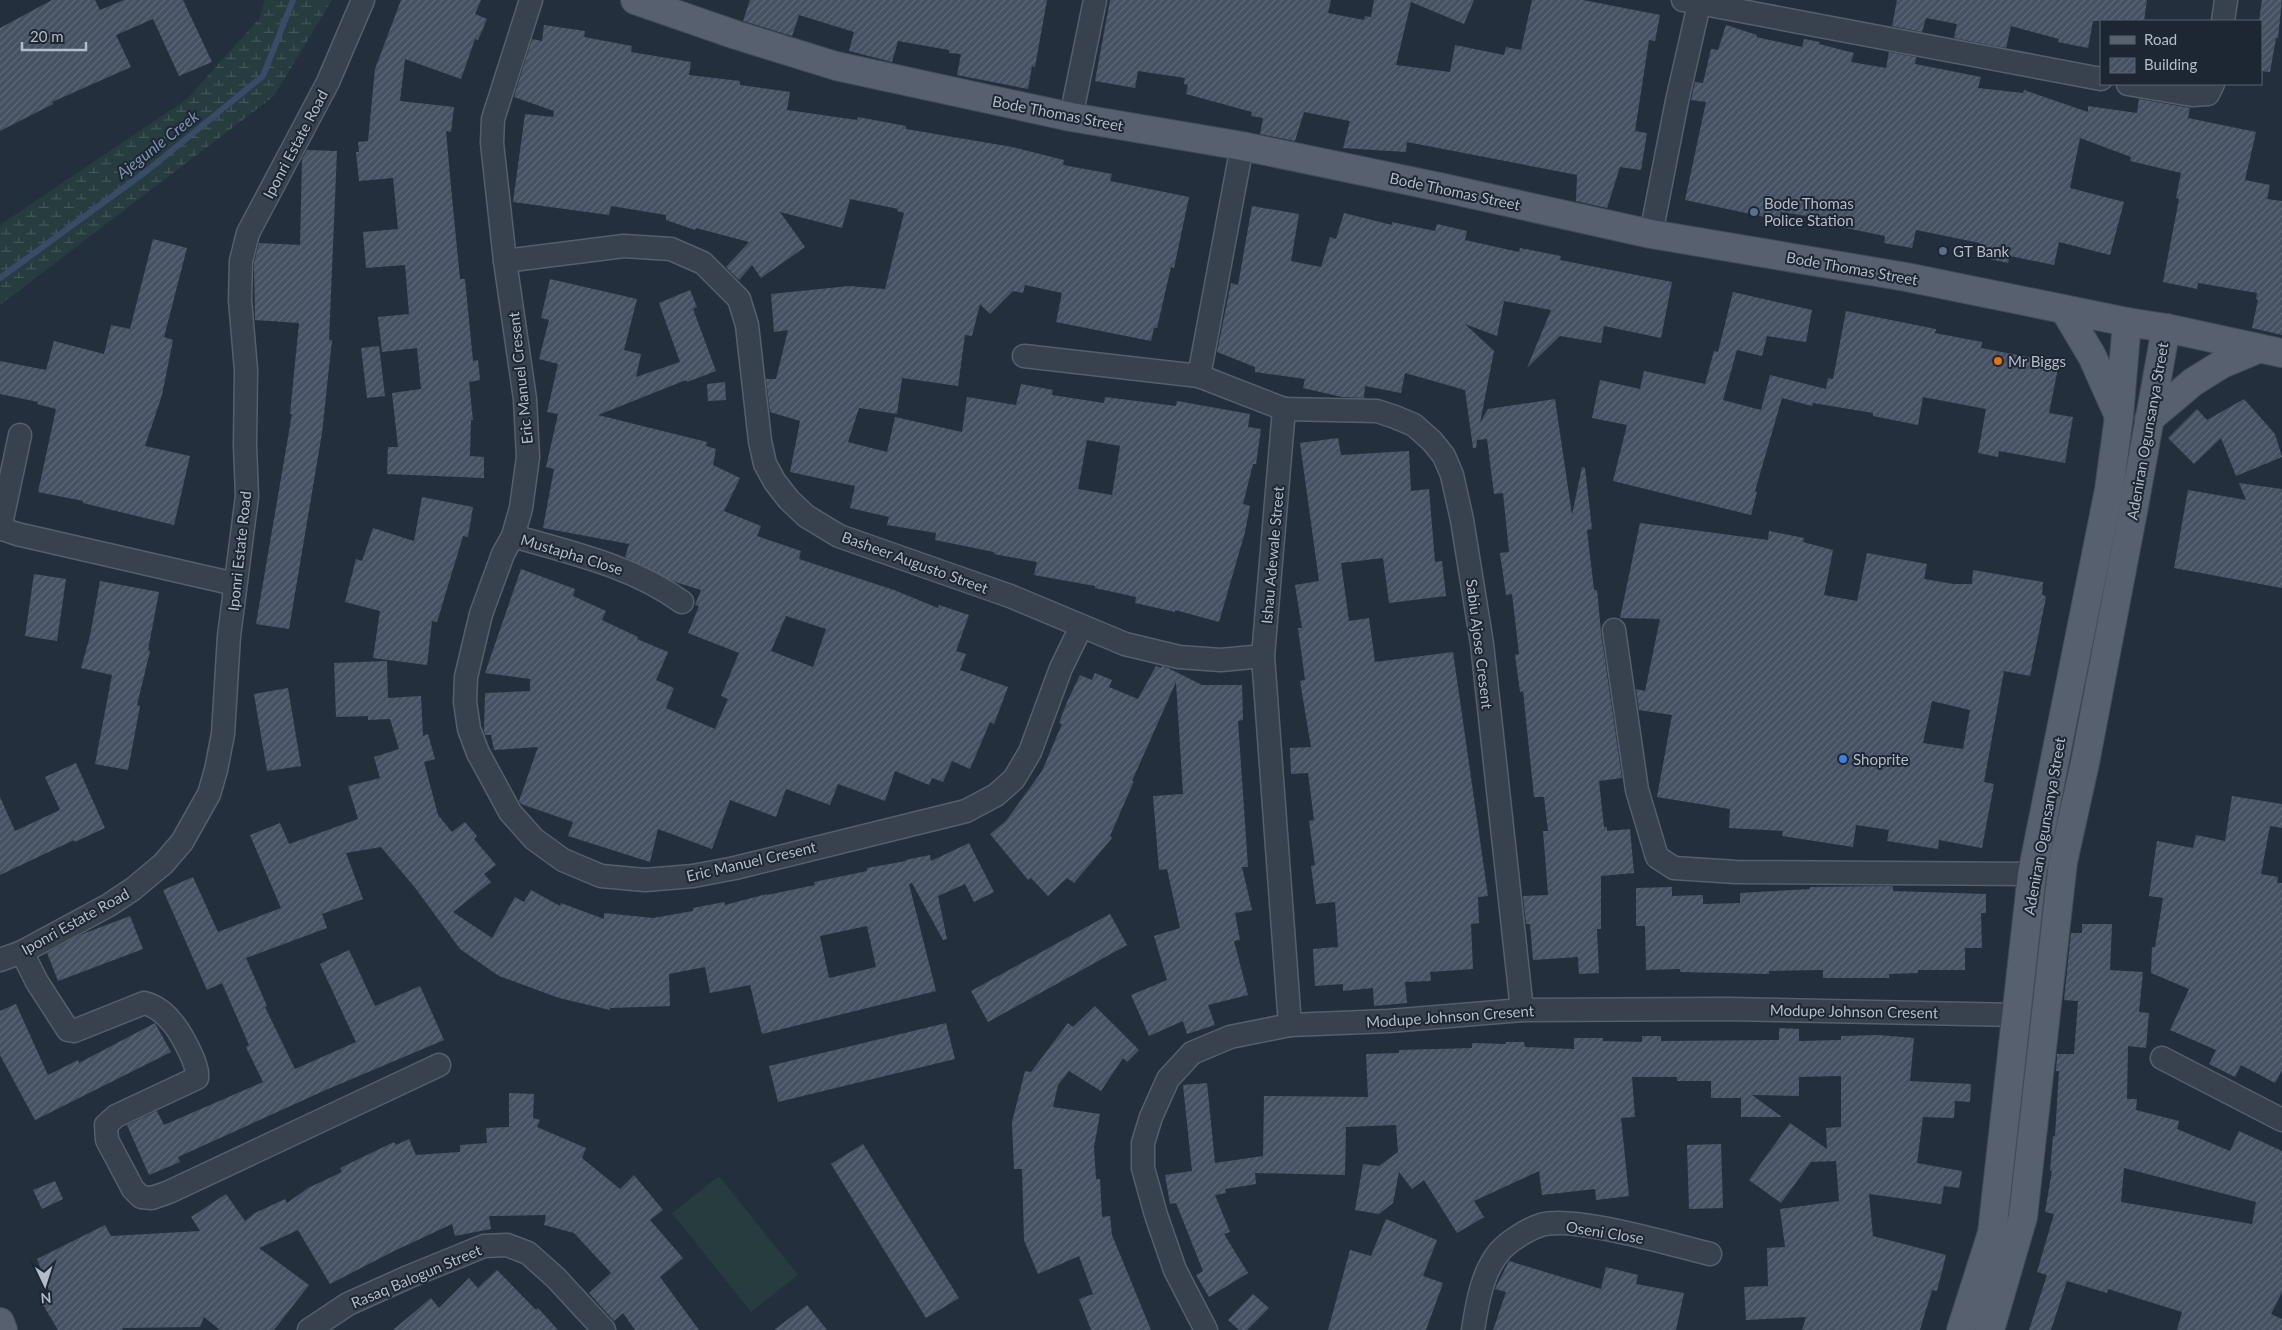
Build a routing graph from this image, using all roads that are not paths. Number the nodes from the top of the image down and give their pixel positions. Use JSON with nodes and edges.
{"nodes":[{"id":1,"x":363,"y":0,"type":"edge"},
{"id":2,"x":531,"y":0,"type":"edge"},
{"id":3,"x":635,"y":0,"type":"edge"},
{"id":4,"x":1095,"y":0,"type":"edge"},
{"id":5,"x":2226,"y":0,"type":"edge"},
{"id":6,"x":1694,"y":2,"type":"edge"},
{"id":7,"x":2223,"y":20,"type":"edge"},
{"id":8,"x":2100,"y":79,"type":"edge"},
{"id":9,"x":2133,"y":85,"type":"edge"},
{"id":10,"x":2212,"y":85,"type":"edge"},
{"id":11,"x":1071,"y":117,"type":"junction"},
{"id":12,"x":1242,"y":146,"type":"junction"},
{"id":13,"x":1651,"y":234,"type":"junction"},
{"id":14,"x":505,"y":260,"type":"junction"},
{"id":15,"x":2064,"y":309,"type":"junction"},
{"id":16,"x":2127,"y":322,"type":"junction"},
{"id":17,"x":2166,"y":328,"type":"junction"},
{"id":18,"x":2270,"y":351,"type":"edge"},
{"id":19,"x":1024,"y":356,"type":"dead end"},
{"id":20,"x":1199,"y":376,"type":"junction"},
{"id":21,"x":1284,"y":409,"type":"junction"},
{"id":22,"x":2119,"y":416,"type":"junction"},
{"id":23,"x":2149,"y":419,"type":"junction"},
{"id":24,"x":20,"y":435,"type":"dead end"},
{"id":25,"x":0,"y":528,"type":"edge"},
{"id":26,"x":513,"y":536,"type":"junction"},
{"id":27,"x":235,"y":584,"type":"junction"},
{"id":28,"x":682,"y":602,"type":"dead end"},
{"id":29,"x":1081,"y":627,"type":"junction"},
{"id":30,"x":1614,"y":630,"type":"dead end"},
{"id":31,"x":1263,"y":656,"type":"junction"},
{"id":32,"x":2053,"y":766,"type":"junction"},
{"id":33,"x":2083,"y":771,"type":"junction"},
{"id":34,"x":2032,"y":874,"type":"junction"},
{"id":35,"x":22,"y":952,"type":"junction"},
{"id":36,"x":0,"y":960,"type":"edge"},
{"id":37,"x":1522,"y":1010,"type":"junction"},
{"id":38,"x":2016,"y":1015,"type":"junction"},
{"id":39,"x":1290,"y":1025,"type":"junction"},
{"id":40,"x":2162,"y":1058,"type":"dead end"},
{"id":41,"x":440,"y":1065,"type":"dead end"},
{"id":42,"x":2282,"y":1120,"type":"edge"},
{"id":43,"x":1710,"y":1254,"type":"dead end"},
{"id":44,"x":0,"y":1322,"type":"edge"},
{"id":45,"x":3,"y":1330,"type":"edge"},
{"id":46,"x":309,"y":1330,"type":"edge"},
{"id":47,"x":604,"y":1330,"type":"edge"},
{"id":48,"x":1206,"y":1330,"type":"edge"},
{"id":49,"x":1472,"y":1330,"type":"edge"},
{"id":50,"x":1961,"y":1330,"type":"edge"},
{"id":51,"x":1990,"y":1330,"type":"edge"}],
"edges":[{"from":1,"to":27,"type":"street","name":"Iponri Estate Road"},
{"from":2,"to":14,"type":"street","name":"Eric Manuel Cresent"},
{"from":3,"to":11,"type":"main road","name":"Bode Thomas Street"},
{"from":4,"to":11,"type":"street"},
{"from":5,"to":7,"type":"street"},
{"from":6,"to":8,"type":"street"},
{"from":6,"to":13,"type":"street"},
{"from":9,"to":10,"type":"street"},
{"from":11,"to":12,"type":"main road","name":"Bode Thomas Street"},
{"from":12,"to":13,"type":"main road","name":"Bode Thomas Street"},
{"from":12,"to":20,"type":"street"},
{"from":13,"to":15,"type":"main road","name":"Bode Thomas Street"},
{"from":14,"to":26,"type":"street","name":"Eric Manuel Cresent"},
{"from":14,"to":29,"type":"street","name":"Basheer Augusto Street"},
{"from":15,"to":16,"type":"main road","name":"Bode Thomas Street"},
{"from":15,"to":22,"type":"main road"},
{"from":16,"to":17,"type":"main road","name":"Bode Thomas Street"},
{"from":16,"to":22,"type":"main road","name":"Adeniran Ogunsanya Street"},
{"from":17,"to":18,"type":"main road","name":"Bode Thomas Street"},
{"from":17,"to":23,"type":"main road","name":"Adeniran Ogunsanya Street"},
{"from":18,"to":23,"type":"main road"},
{"from":19,"to":20,"type":"street"},
{"from":20,"to":21,"type":"street"},
{"from":21,"to":31,"type":"street","name":"Ishau Adewale Street"},
{"from":21,"to":37,"type":"street","name":"Sabiu Ajose Cresent"},
{"from":22,"to":32,"type":"main road","name":"Adeniran Ogunsanya Street"},
{"from":23,"to":33,"type":"main road","name":"Adeniran Ogunsanya Street"},
{"from":24,"to":25,"type":"street"},
{"from":25,"to":27,"type":"street"},
{"from":26,"to":28,"type":"street","name":"Mustapha Close"},
{"from":26,"to":29,"type":"street","name":"Eric Manuel Cresent"},
{"from":27,"to":35,"type":"street","name":"Iponri Estate Road"},
{"from":29,"to":31,"type":"street","name":"Basheer Augusto Street"},
{"from":30,"to":34,"type":"street"},
{"from":31,"to":39,"type":"street","name":"Ishau Adewale Street"},
{"from":32,"to":33,"type":"main road"},
{"from":32,"to":34,"type":"main road","name":"Adeniran Ogunsanya Street"},
{"from":33,"to":51,"type":"main road","name":"Adeniran Ogunsanya Street"},
{"from":34,"to":38,"type":"main road","name":"Adeniran Ogunsanya Street"},
{"from":35,"to":36,"type":"street","name":"Iponri Estate Road"},
{"from":35,"to":41,"type":"street"},
{"from":37,"to":38,"type":"street","name":"Modupe Johnson Cresent"},
{"from":37,"to":39,"type":"street","name":"Modupe Johnson Cresent"},
{"from":38,"to":50,"type":"main road","name":"Adeniran Ogunsanya Street"},
{"from":39,"to":48,"type":"street","name":"Modupe Johnson Cresent"},
{"from":40,"to":42,"type":"street"},
{"from":43,"to":49,"type":"street","name":"Oseni Close"},
{"from":44,"to":45,"type":"main road"},
{"from":46,"to":47,"type":"street","name":"Rasaq Balogun Street"}]}
